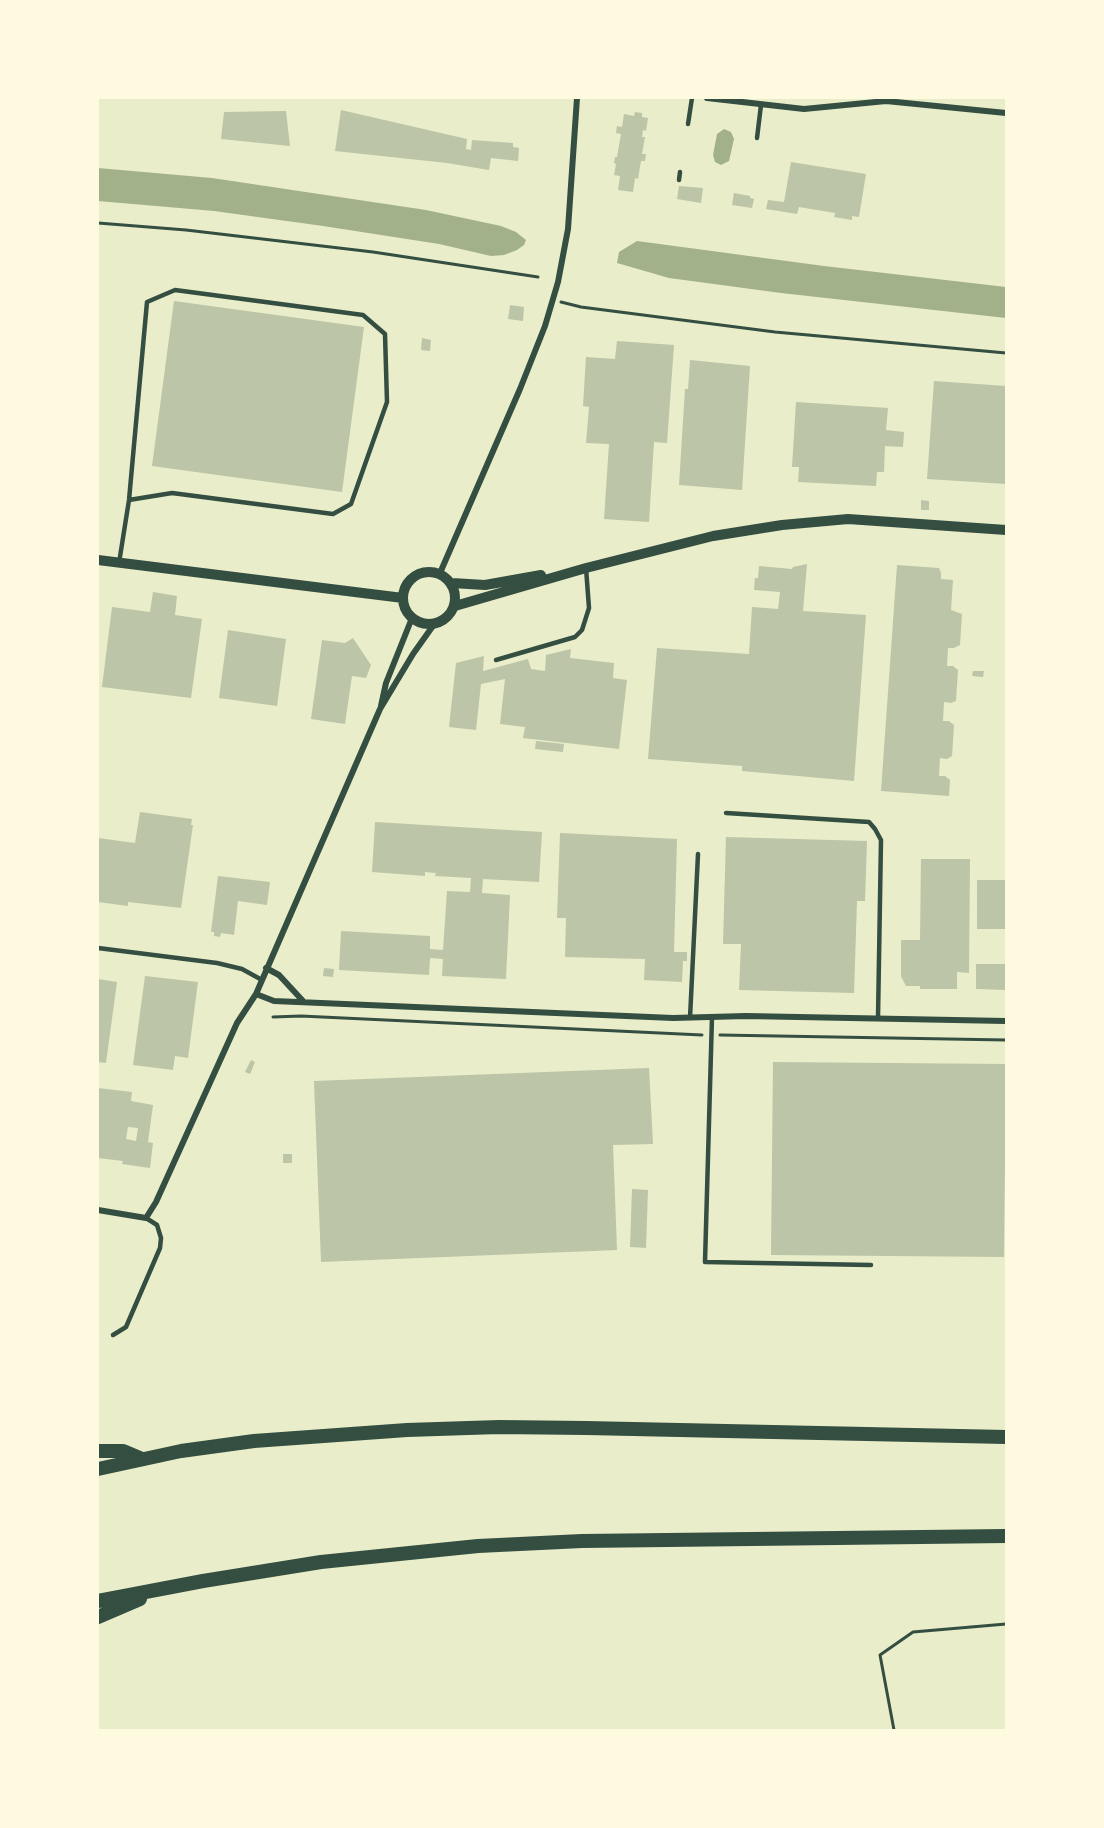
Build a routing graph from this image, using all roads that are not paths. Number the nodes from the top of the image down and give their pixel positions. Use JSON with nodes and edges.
{"nodes":[{"id":1,"x":577,"y":98,"type":"edge"},
{"id":2,"x":692,"y":98,"type":"edge"},
{"id":3,"x":707,"y":98,"type":"edge"},
{"id":4,"x":761,"y":105,"type":"junction"},
{"id":5,"x":1006,"y":113,"type":"edge"},
{"id":6,"x":688,"y":124,"type":"dead end"},
{"id":7,"x":757,"y":138,"type":"dead end"},
{"id":8,"x":681,"y":172,"type":"dead end"},
{"id":9,"x":679,"y":180,"type":"dead end"},
{"id":10,"x":129,"y":500,"type":"junction"},
{"id":11,"x":1006,"y":530,"type":"edge"},
{"id":12,"x":98,"y":560,"type":"edge"},
{"id":13,"x":119,"y":563,"type":"junction"},
{"id":14,"x":586,"y":568,"type":"junction"},
{"id":15,"x":440,"y":573,"type":"junction"},
{"id":16,"x":452,"y":583,"type":"junction"},
{"id":17,"x":403,"y":598,"type":"junction"},
{"id":18,"x":455,"y":606,"type":"junction"},
{"id":19,"x":412,"y":618,"type":"junction"},
{"id":20,"x":435,"y":623,"type":"junction"},
{"id":21,"x":496,"y":660,"type":"dead end"},
{"id":22,"x":380,"y":709,"type":"junction"},
{"id":23,"x":726,"y":813,"type":"dead end"},
{"id":24,"x":698,"y":854,"type":"dead end"},
{"id":25,"x":98,"y":948,"type":"edge"},
{"id":26,"x":266,"y":968,"type":"junction"},
{"id":27,"x":262,"y":980,"type":"junction"},
{"id":28,"x":256,"y":994,"type":"junction"},
{"id":29,"x":303,"y":1001,"type":"junction"},
{"id":30,"x":712,"y":1017,"type":"junction"},
{"id":31,"x":690,"y":1018,"type":"junction"},
{"id":32,"x":878,"y":1018,"type":"junction"},
{"id":33,"x":1006,"y":1021,"type":"edge"},
{"id":34,"x":98,"y":1209,"type":"edge"},
{"id":35,"x":146,"y":1218,"type":"junction"},
{"id":36,"x":871,"y":1265,"type":"dead end"},
{"id":37,"x":113,"y":1335,"type":"dead end"},
{"id":38,"x":1006,"y":1437,"type":"edge"},
{"id":39,"x":98,"y":1451,"type":"edge"},
{"id":40,"x":142,"y":1459,"type":"junction"},
{"id":41,"x":98,"y":1469,"type":"edge"},
{"id":42,"x":1006,"y":1536,"type":"edge"},
{"id":43,"x":166,"y":1588,"type":"junction"},
{"id":44,"x":98,"y":1601,"type":"edge"},
{"id":45,"x":98,"y":1617,"type":"edge"}],
"edges":[{"from":1,"to":15,"type":"street"},
{"from":2,"to":6,"type":"lane"},
{"from":3,"to":4,"type":"street"},
{"from":4,"to":5,"type":"street"},
{"from":4,"to":7,"type":"lane"},
{"from":8,"to":9,"type":"lane"},
{"from":10,"to":10,"type":"lane"},
{"from":10,"to":13,"type":"lane"},
{"from":11,"to":14,"type":"street"},
{"from":12,"to":13,"type":"street"},
{"from":13,"to":17,"type":"street"},
{"from":14,"to":16,"type":"street"},
{"from":14,"to":18,"type":"street"},
{"from":14,"to":21,"type":"lane"},
{"from":15,"to":16,"type":"street"},
{"from":15,"to":17,"type":"street"},
{"from":16,"to":18,"type":"street"},
{"from":17,"to":19,"type":"street"},
{"from":18,"to":20,"type":"street"},
{"from":19,"to":20,"type":"street"},
{"from":19,"to":22,"type":"street"},
{"from":20,"to":22,"type":"street"},
{"from":22,"to":26,"type":"street"},
{"from":23,"to":32,"type":"lane"},
{"from":24,"to":31,"type":"lane"},
{"from":25,"to":27,"type":"lane"},
{"from":26,"to":27,"type":"street"},
{"from":26,"to":29,"type":"street"},
{"from":27,"to":28,"type":"street"},
{"from":28,"to":29,"type":"street"},
{"from":28,"to":35,"type":"street"},
{"from":29,"to":31,"type":"street"},
{"from":30,"to":31,"type":"street"},
{"from":30,"to":32,"type":"street"},
{"from":30,"to":36,"type":"lane"},
{"from":32,"to":33,"type":"street"},
{"from":34,"to":35,"type":"street"},
{"from":35,"to":37,"type":"lane"},
{"from":38,"to":40,"type":"highway"},
{"from":39,"to":40,"type":"highway"},
{"from":40,"to":41,"type":"highway"},
{"from":42,"to":43,"type":"highway"},
{"from":43,"to":44,"type":"highway"},
{"from":43,"to":45,"type":"highway"}]}
